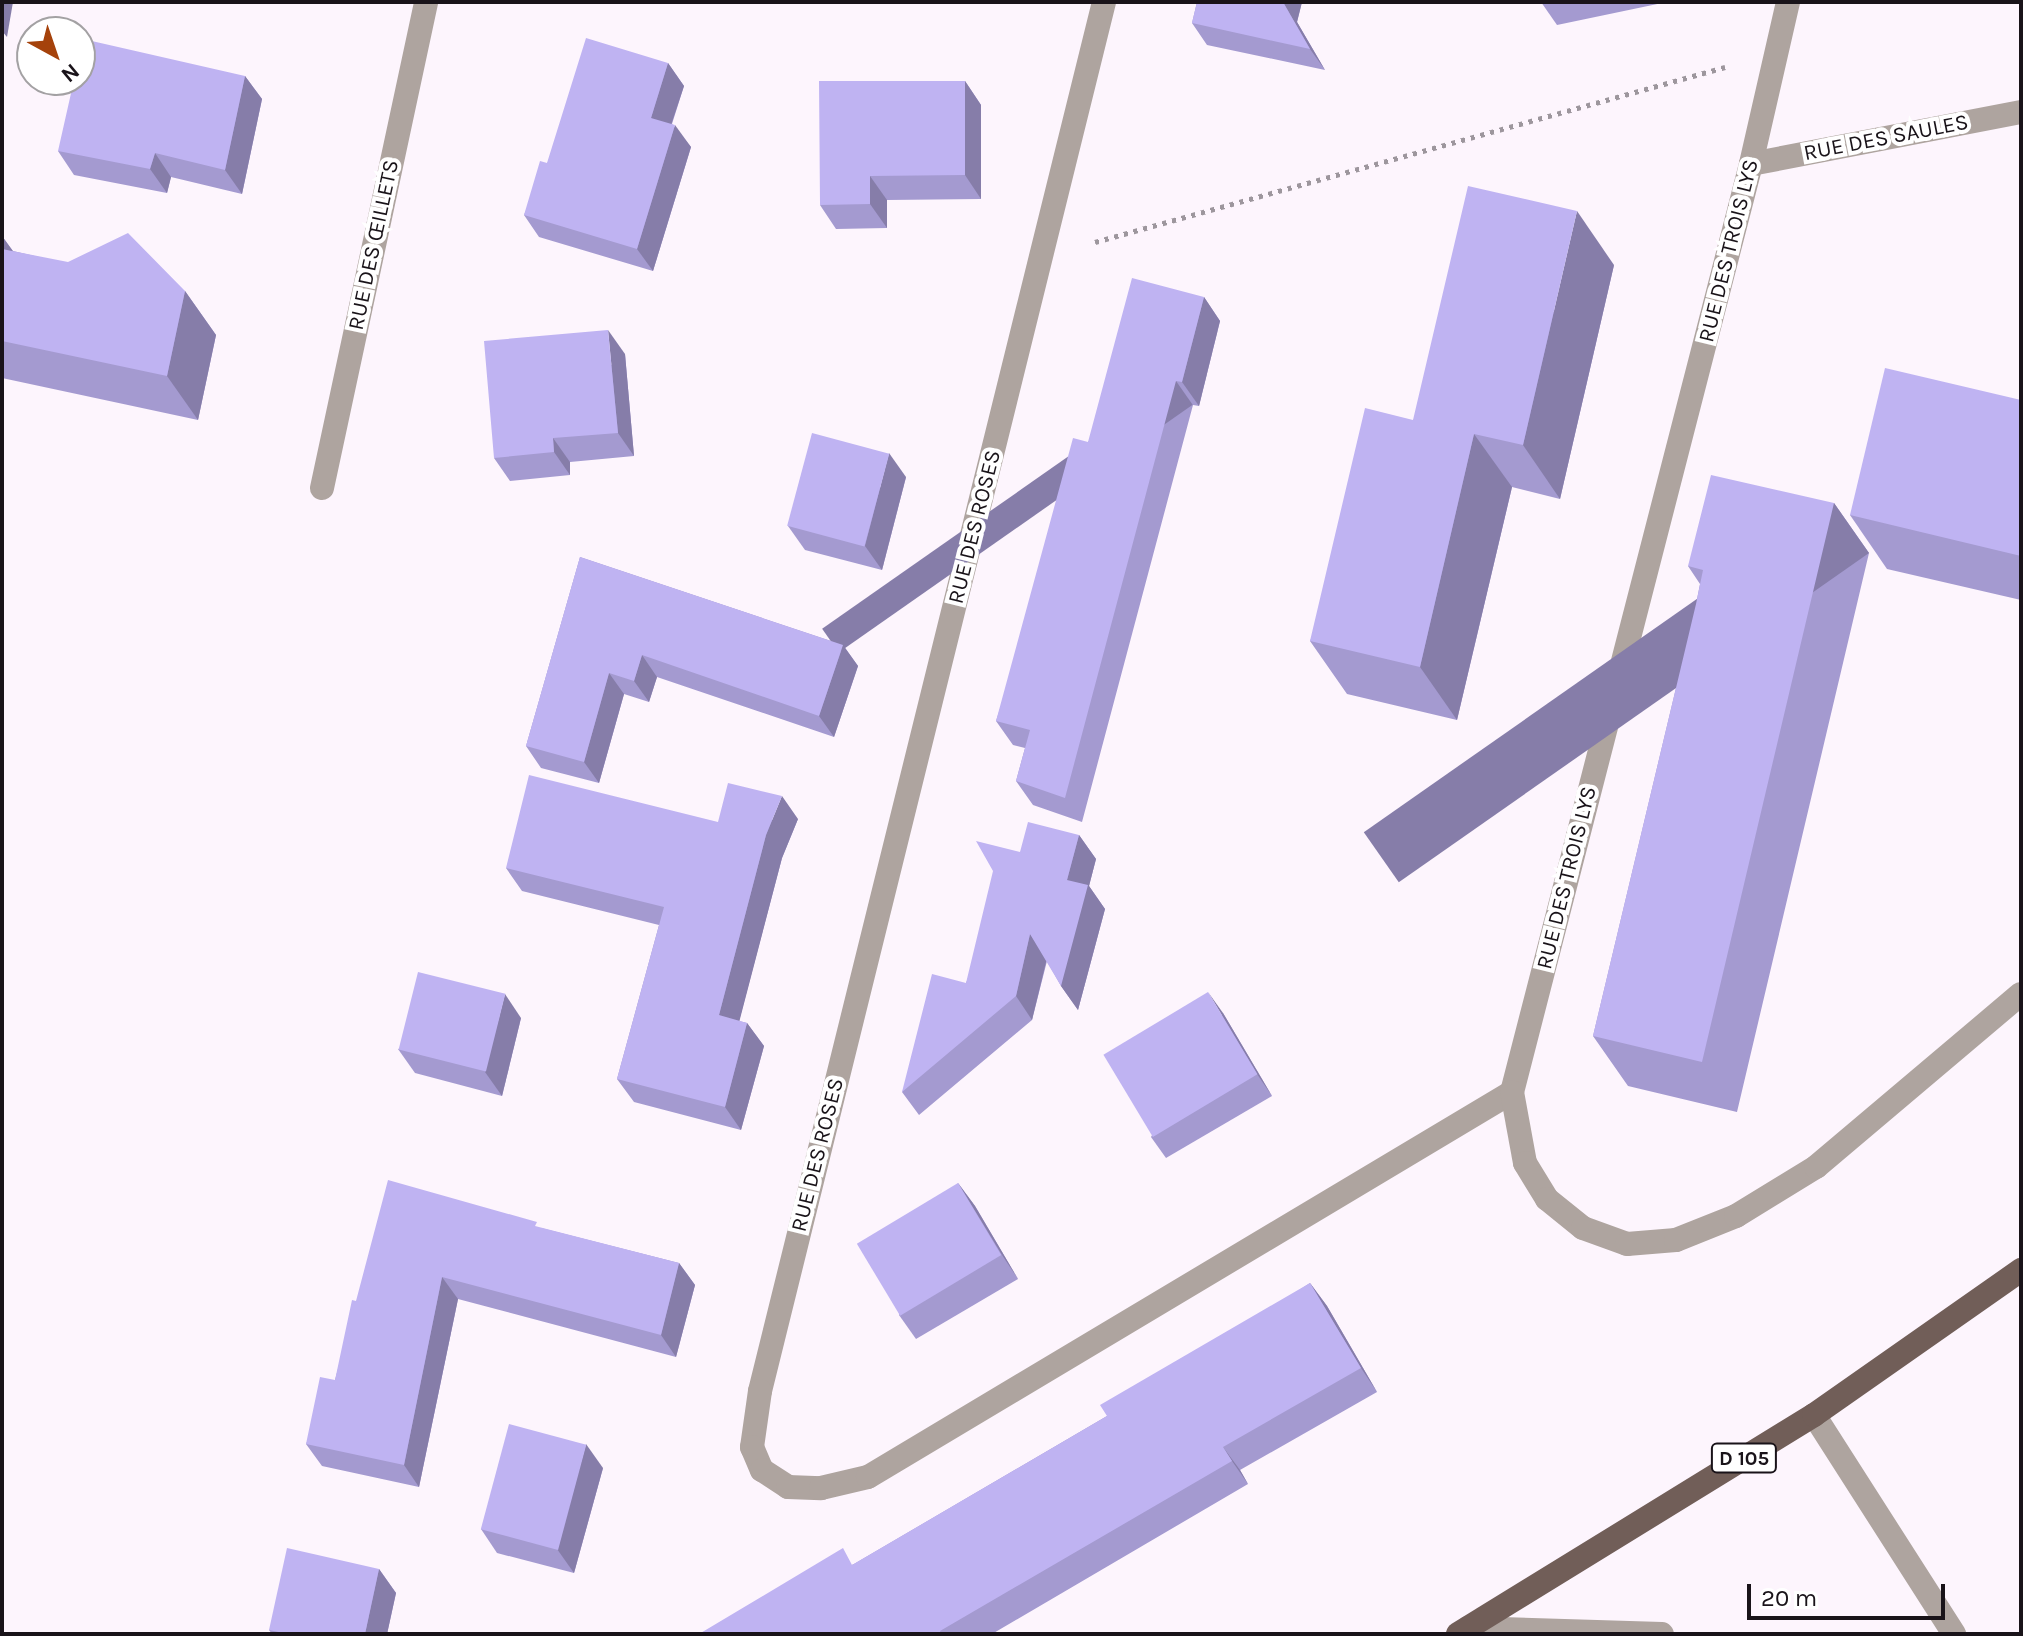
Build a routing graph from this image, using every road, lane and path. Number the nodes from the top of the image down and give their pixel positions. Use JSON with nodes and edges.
{"nodes":[{"id":1,"x":426,"y":2,"type":"edge"},
{"id":2,"x":1104,"y":2,"type":"edge"},
{"id":3,"x":1788,"y":2,"type":"edge"},
{"id":4,"x":1776,"y":53,"type":"junction"},
{"id":5,"x":2021,"y":112,"type":"edge"},
{"id":6,"x":1751,"y":164,"type":"junction"},
{"id":7,"x":1042,"y":256,"type":"junction"},
{"id":8,"x":322,"y":488,"type":"dead end"},
{"id":9,"x":2021,"y":994,"type":"edge"},
{"id":10,"x":1512,"y":1092,"type":"junction"},
{"id":11,"x":2021,"y":1270,"type":"edge"},
{"id":12,"x":1814,"y":1415,"type":"junction"},
{"id":13,"x":1463,"y":1631,"type":"edge"},
{"id":14,"x":1662,"y":1634,"type":"edge"},
{"id":15,"x":1954,"y":1634,"type":"edge"}],
"edges":[{"from":1,"to":8,"type":"street","name":"RUE DES ŒILLETS"},
{"from":2,"to":7,"type":"street","name":"RUE DES ROSES"},
{"from":3,"to":4,"type":"street","name":"RUE DES TROIS LYS"},
{"from":4,"to":6,"type":"street","name":"RUE DES TROIS LYS"},
{"from":4,"to":7,"type":"path"},
{"from":5,"to":6,"type":"street","name":"RUE DES SAULES"},
{"from":6,"to":10,"type":"street","name":"RUE DES TROIS LYS"},
{"from":7,"to":10,"type":"street","name":"RUE DES ROSES"},
{"from":9,"to":10,"type":"street","name":"RUE DES TROIS LYS"},
{"from":11,"to":12,"type":"main road","number":"D 105"},
{"from":12,"to":13,"type":"main road","number":"D 105"},
{"from":12,"to":15,"type":"street"},
{"from":13,"to":14,"type":"street"}]}
